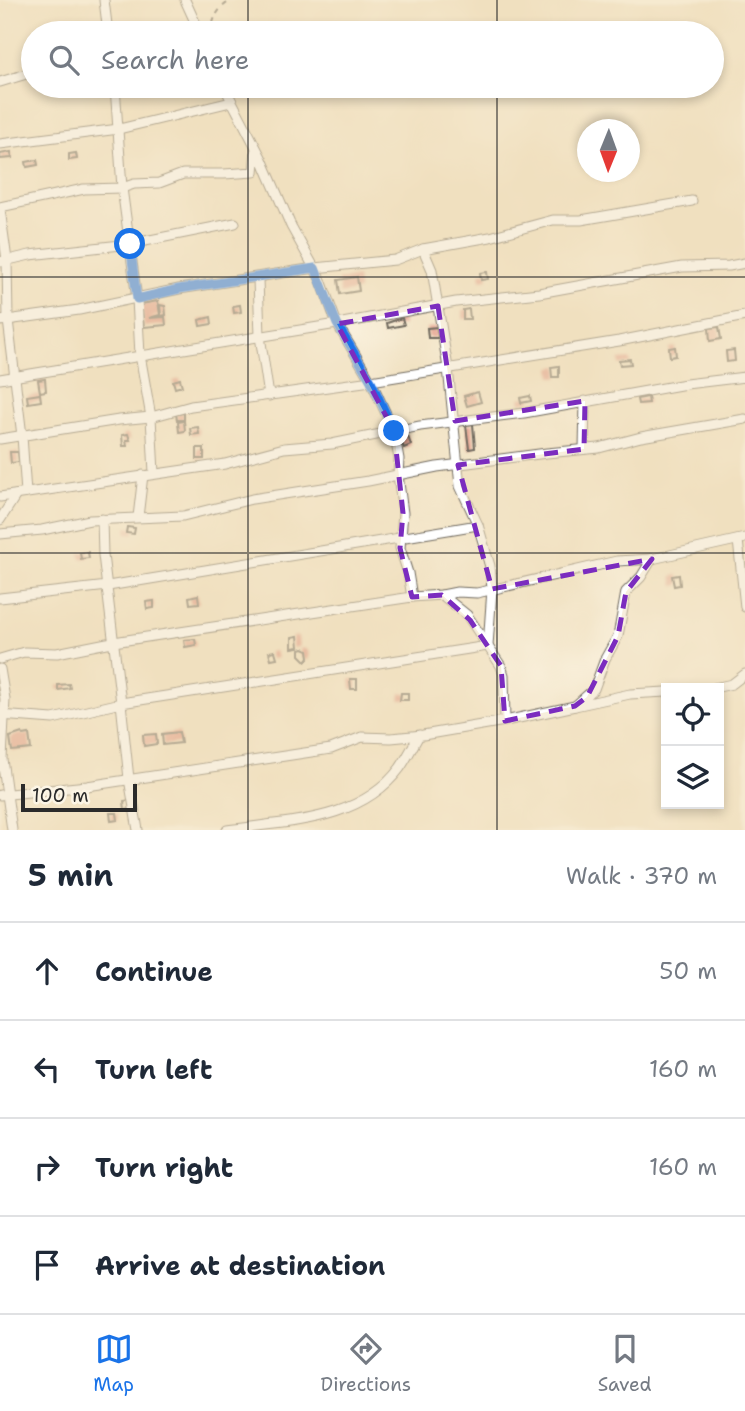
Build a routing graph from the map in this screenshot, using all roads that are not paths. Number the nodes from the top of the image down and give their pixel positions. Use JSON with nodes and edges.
{"nodes":[{"id":1,"x":104,"y":0,"type":"edge"},
{"id":2,"x":185,"y":0,"type":"edge"},
{"id":3,"x":107,"y":21,"type":"edge"},
{"id":4,"x":195,"y":21,"type":"edge"},
{"id":5,"x":21,"y":76,"type":"edge"},
{"id":6,"x":0,"y":82,"type":"edge"},
{"id":7,"x":116,"y":98,"type":"edge"},
{"id":8,"x":229,"y":98,"type":"edge"},
{"id":9,"x":231,"y":102,"type":"junction"},
{"id":10,"x":119,"y":129,"type":"junction"},
{"id":11,"x":0,"y":144,"type":"edge"},
{"id":12,"x":256,"y":147,"type":"junction"},
{"id":13,"x":122,"y":188,"type":"junction"},
{"id":14,"x":692,"y":201,"type":"dead end"},
{"id":15,"x":0,"y":208,"type":"edge"},
{"id":16,"x":235,"y":223,"type":"dead end"},
{"id":17,"x":130,"y":244,"type":"junction"},
{"id":18,"x":423,"y":249,"type":"junction"},
{"id":19,"x":4,"y":261,"type":"edge"},
{"id":20,"x":745,"y":263,"type":"edge"},
{"id":21,"x":315,"y":268,"type":"junction"},
{"id":22,"x":258,"y":279,"type":"junction"},
{"id":23,"x":137,"y":299,"type":"junction"},
{"id":24,"x":438,"y":306,"type":"junction"},
{"id":25,"x":745,"y":316,"type":"edge"},
{"id":26,"x":4,"y":320,"type":"edge"},
{"id":27,"x":337,"y":324,"type":"junction"},
{"id":28,"x":260,"y":336,"type":"junction"},
{"id":29,"x":139,"y":355,"type":"junction"},
{"id":30,"x":448,"y":368,"type":"junction"},
{"id":31,"x":16,"y":377,"type":"junction"},
{"id":32,"x":745,"y":377,"type":"edge"},
{"id":33,"x":0,"y":379,"type":"edge"},
{"id":34,"x":371,"y":381,"type":"junction"},
{"id":35,"x":270,"y":396,"type":"junction"},
{"id":36,"x":585,"y":401,"type":"junction"},
{"id":37,"x":151,"y":417,"type":"junction"},
{"id":38,"x":745,"y":419,"type":"edge"},
{"id":39,"x":455,"y":421,"type":"junction"},
{"id":40,"x":394,"y":431,"type":"junction"},
{"id":41,"x":22,"y":436,"type":"junction"},
{"id":42,"x":0,"y":439,"type":"edge"},
{"id":43,"x":584,"y":449,"type":"junction"},
{"id":44,"x":458,"y":466,"type":"junction"},
{"id":45,"x":154,"y":473,"type":"junction"},
{"id":46,"x":143,"y":475,"type":"junction"},
{"id":47,"x":398,"y":475,"type":"junction"},
{"id":48,"x":21,"y":494,"type":"junction"},
{"id":49,"x":0,"y":497,"type":"edge"},
{"id":50,"x":138,"y":517,"type":"junction"},
{"id":51,"x":102,"y":519,"type":"junction"},
{"id":52,"x":0,"y":520,"type":"edge"},
{"id":53,"x":478,"y":525,"type":"junction"},
{"id":54,"x":0,"y":534,"type":"edge"},
{"id":55,"x":400,"y":536,"type":"junction"},
{"id":56,"x":742,"y":539,"type":"edge"},
{"id":57,"x":652,"y":559,"type":"junction"},
{"id":58,"x":108,"y":586,"type":"junction"},
{"id":59,"x":492,"y":589,"type":"junction"},
{"id":60,"x":442,"y":595,"type":"junction"},
{"id":61,"x":412,"y":597,"type":"junction"},
{"id":62,"x":0,"y":598,"type":"edge"},
{"id":63,"x":745,"y":607,"type":"edge"},
{"id":64,"x":114,"y":642,"type":"junction"},
{"id":65,"x":488,"y":646,"type":"junction"},
{"id":66,"x":0,"y":659,"type":"edge"},
{"id":67,"x":0,"y":669,"type":"edge"},
{"id":68,"x":745,"y":674,"type":"edge"},
{"id":69,"x":724,"y":686,"type":"edge"},
{"id":70,"x":661,"y":692,"type":"edge"},
{"id":71,"x":121,"y":703,"type":"junction"},
{"id":72,"x":575,"y":706,"type":"junction"},
{"id":73,"x":2,"y":715,"type":"edge"},
{"id":74,"x":505,"y":721,"type":"junction"},
{"id":75,"x":419,"y":735,"type":"junction"},
{"id":76,"x":130,"y":779,"type":"junction"},
{"id":77,"x":4,"y":795,"type":"edge"},
{"id":78,"x":12,"y":830,"type":"edge"},
{"id":79,"x":138,"y":830,"type":"edge"},
{"id":80,"x":227,"y":830,"type":"edge"}],
"edges":[{"from":1,"to":3,"type":"street"},
{"from":2,"to":4,"type":"street"},
{"from":5,"to":6,"type":"street"},
{"from":7,"to":10,"type":"street"},
{"from":8,"to":9,"type":"street"},
{"from":9,"to":10,"type":"street"},
{"from":9,"to":12,"type":"street"},
{"from":10,"to":11,"type":"street"},
{"from":10,"to":13,"type":"street"},
{"from":12,"to":13,"type":"street"},
{"from":12,"to":21,"type":"street"},
{"from":13,"to":15,"type":"street"},
{"from":13,"to":17,"type":"street"},
{"from":14,"to":18,"type":"street"},
{"from":15,"to":19,"type":"street"},
{"from":16,"to":17,"type":"street"},
{"from":17,"to":19,"type":"street"},
{"from":17,"to":23,"type":"street"},
{"from":18,"to":21,"type":"street"},
{"from":18,"to":24,"type":"street"},
{"from":19,"to":26,"type":"street"},
{"from":20,"to":24,"type":"street"},
{"from":21,"to":22,"type":"street"},
{"from":21,"to":27,"type":"street"},
{"from":22,"to":23,"type":"street"},
{"from":22,"to":28,"type":"street"},
{"from":23,"to":26,"type":"street"},
{"from":23,"to":29,"type":"street"},
{"from":24,"to":27,"type":"street"},
{"from":24,"to":30,"type":"street"},
{"from":25,"to":30,"type":"street"},
{"from":26,"to":31,"type":"street"},
{"from":27,"to":28,"type":"street"},
{"from":27,"to":34,"type":"street"},
{"from":28,"to":29,"type":"street"},
{"from":28,"to":35,"type":"street"},
{"from":29,"to":31,"type":"street"},
{"from":29,"to":37,"type":"street"},
{"from":30,"to":34,"type":"street"},
{"from":30,"to":39,"type":"street"},
{"from":31,"to":33,"type":"street"},
{"from":31,"to":41,"type":"street"},
{"from":32,"to":36,"type":"street"},
{"from":34,"to":35,"type":"street"},
{"from":34,"to":40,"type":"street"},
{"from":35,"to":37,"type":"street"},
{"from":36,"to":39,"type":"street"},
{"from":36,"to":43,"type":"street"},
{"from":37,"to":41,"type":"street"},
{"from":37,"to":45,"type":"street"},
{"from":38,"to":43,"type":"street"},
{"from":39,"to":40,"type":"street"},
{"from":39,"to":44,"type":"street"},
{"from":40,"to":45,"type":"street"},
{"from":40,"to":47,"type":"street"},
{"from":41,"to":42,"type":"street"},
{"from":41,"to":48,"type":"street"},
{"from":43,"to":44,"type":"street"},
{"from":44,"to":47,"type":"street"},
{"from":44,"to":53,"type":"street"},
{"from":45,"to":46,"type":"street"},
{"from":46,"to":48,"type":"street"},
{"from":46,"to":50,"type":"street"},
{"from":47,"to":50,"type":"street"},
{"from":47,"to":55,"type":"street"},
{"from":48,"to":49,"type":"street"},
{"from":48,"to":52,"type":"street"},
{"from":50,"to":51,"type":"street"},
{"from":51,"to":54,"type":"street"},
{"from":51,"to":58,"type":"street"},
{"from":53,"to":55,"type":"street"},
{"from":53,"to":59,"type":"street"},
{"from":55,"to":58,"type":"street"},
{"from":55,"to":61,"type":"street"},
{"from":56,"to":57,"type":"street"},
{"from":56,"to":63,"type":"street"},
{"from":57,"to":59,"type":"street"},
{"from":57,"to":72,"type":"street"},
{"from":58,"to":62,"type":"street"},
{"from":58,"to":64,"type":"street"},
{"from":59,"to":60,"type":"street"},
{"from":59,"to":65,"type":"street"},
{"from":60,"to":61,"type":"street"},
{"from":60,"to":65,"type":"street"},
{"from":61,"to":64,"type":"street"},
{"from":64,"to":66,"type":"street"},
{"from":64,"to":71,"type":"street"},
{"from":65,"to":71,"type":"street"},
{"from":65,"to":74,"type":"street"},
{"from":67,"to":73,"type":"street"},
{"from":68,"to":69,"type":"street"},
{"from":70,"to":72,"type":"street"},
{"from":71,"to":73,"type":"street"},
{"from":71,"to":76,"type":"street"},
{"from":72,"to":74,"type":"street"},
{"from":73,"to":77,"type":"street"},
{"from":74,"to":75,"type":"street"},
{"from":75,"to":76,"type":"street"},
{"from":75,"to":80,"type":"street"},
{"from":76,"to":77,"type":"street"},
{"from":76,"to":79,"type":"street"},
{"from":77,"to":78,"type":"street"}]}
